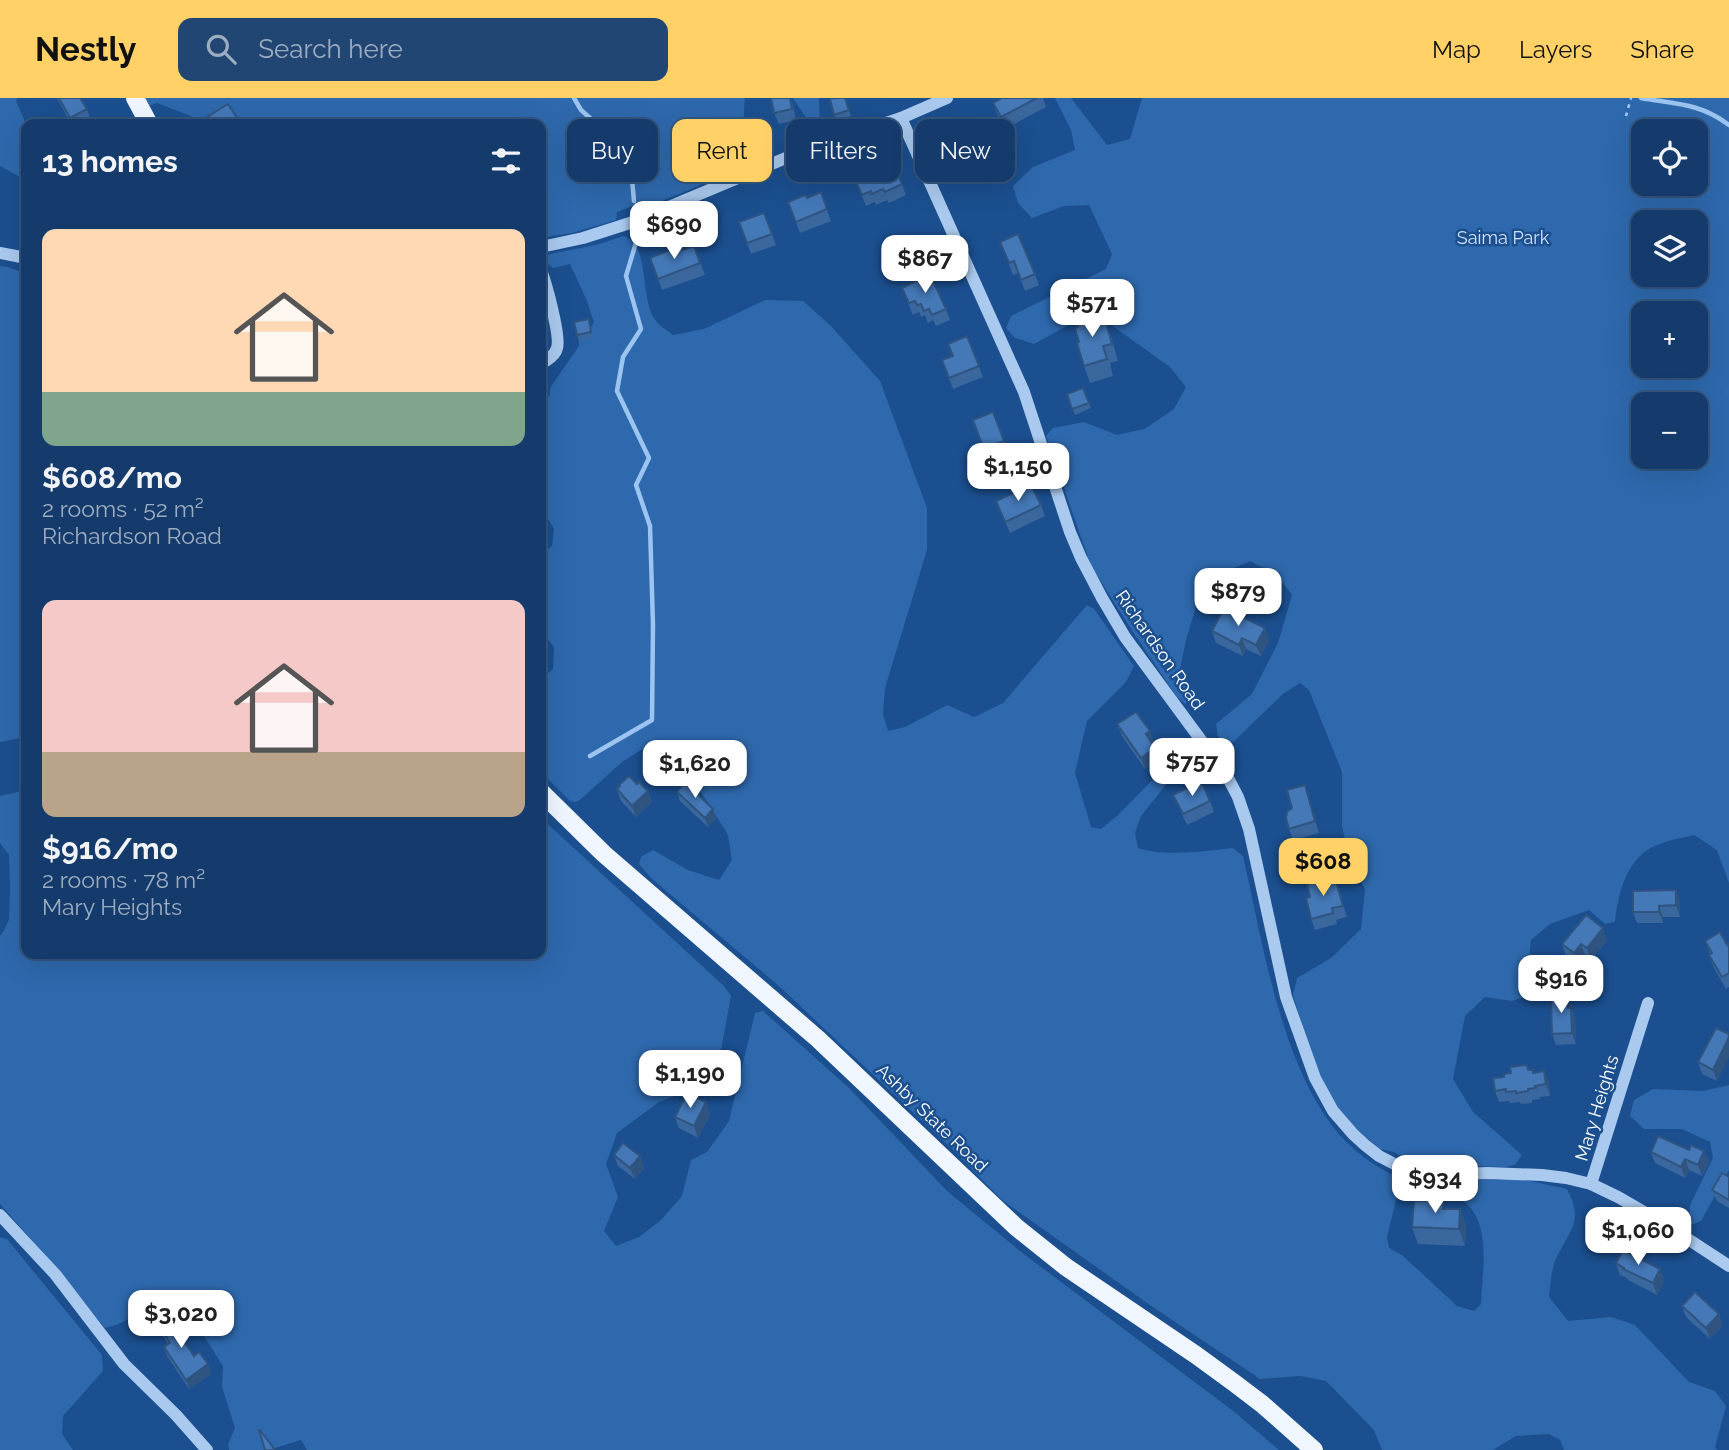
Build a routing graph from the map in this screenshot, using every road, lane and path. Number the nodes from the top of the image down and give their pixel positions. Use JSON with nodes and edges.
{"nodes":[{"id":1,"x":135,"y":98,"type":"edge"},
{"id":2,"x":947,"y":98,"type":"edge"},
{"id":3,"x":1631,"y":99,"type":"edge"},
{"id":4,"x":1626,"y":116,"type":"dead end"},
{"id":5,"x":901,"y":118,"type":"junction"},
{"id":6,"x":146,"y":119,"type":"edge"},
{"id":7,"x":546,"y":246,"type":"edge"},
{"id":8,"x":0,"y":253,"type":"edge"},
{"id":9,"x":21,"y":257,"type":"edge"},
{"id":10,"x":546,"y":294,"type":"edge"},
{"id":11,"x":546,"y":360,"type":"edge"},
{"id":12,"x":546,"y":797,"type":"edge"},
{"id":13,"x":1648,"y":1003,"type":"dead end"},
{"id":14,"x":1591,"y":1184,"type":"junction"},
{"id":15,"x":0,"y":1215,"type":"edge"},
{"id":16,"x":1729,"y":1266,"type":"edge"},
{"id":17,"x":207,"y":1450,"type":"edge"},
{"id":18,"x":1314,"y":1450,"type":"edge"}],
"edges":[{"from":1,"to":6,"type":"main road"},
{"from":2,"to":5,"type":"street"},
{"from":3,"to":4,"type":"path"},
{"from":5,"to":7,"type":"street"},
{"from":5,"to":14,"type":"street","name":"Richardson Road"},
{"from":8,"to":9,"type":"street"},
{"from":10,"to":11,"type":"street"},
{"from":12,"to":18,"type":"main road","name":"Ashby State Road"},
{"from":13,"to":14,"type":"street","name":"Mary Heights"},
{"from":14,"to":16,"type":"street","name":"Richardson Road"},
{"from":15,"to":17,"type":"street"}]}
